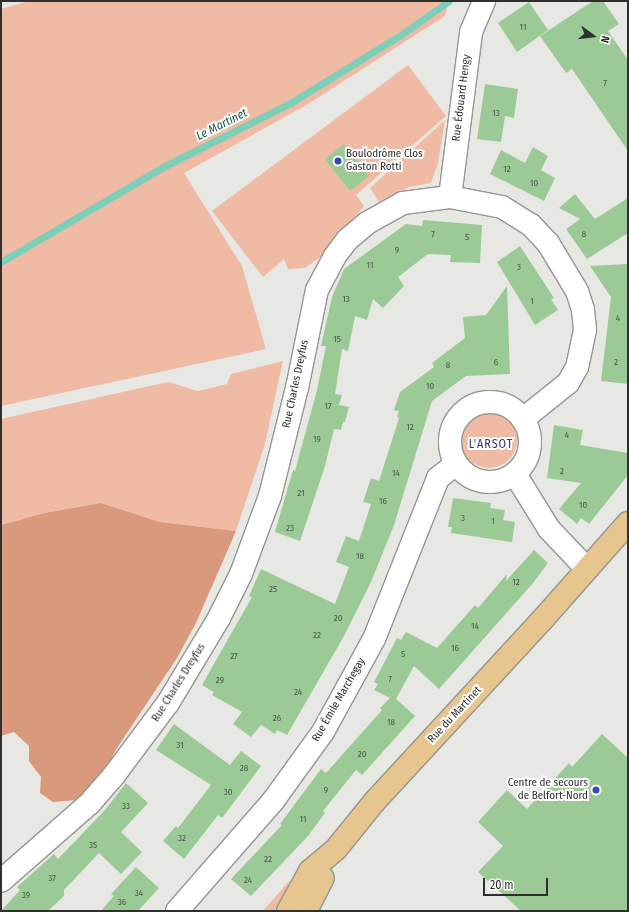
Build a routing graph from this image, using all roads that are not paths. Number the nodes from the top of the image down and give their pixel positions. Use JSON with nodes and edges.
{"nodes":[{"id":1,"x":484,"y":1,"type":"edge"},
{"id":2,"x":450,"y":197,"type":"junction"},
{"id":3,"x":523,"y":419,"type":"junction"},
{"id":4,"x":456,"y":464,"type":"junction"},
{"id":5,"x":515,"y":474,"type":"junction"},
{"id":6,"x":628,"y":523,"type":"edge"},
{"id":7,"x":587,"y":569,"type":"junction"},
{"id":8,"x":336,"y":849,"type":"junction"},
{"id":9,"x":1,"y":881,"type":"edge"},
{"id":10,"x":177,"y":911,"type":"edge"},
{"id":11,"x":288,"y":911,"type":"edge"},
{"id":12,"x":306,"y":911,"type":"edge"}],
"edges":[{"from":1,"to":2,"type":"street","name":"Rue Édouard Hengy"},
{"from":2,"to":3,"type":"street","name":"Rue Charles Dreyfus"},
{"from":2,"to":9,"type":"street","name":"Rue Charles Dreyfus"},
{"from":3,"to":4,"type":"street"},
{"from":3,"to":5,"type":"street"},
{"from":4,"to":5,"type":"street"},
{"from":4,"to":10,"type":"street","name":"Rue Émile Marchegay"},
{"from":5,"to":7,"type":"street"},
{"from":6,"to":7,"type":"main road","name":"Rue du Martinet"},
{"from":7,"to":8,"type":"main road","name":"Rue du Martinet"},
{"from":8,"to":11,"type":"main road","name":"Rue du Martinet"},
{"from":8,"to":12,"type":"main road"}]}
